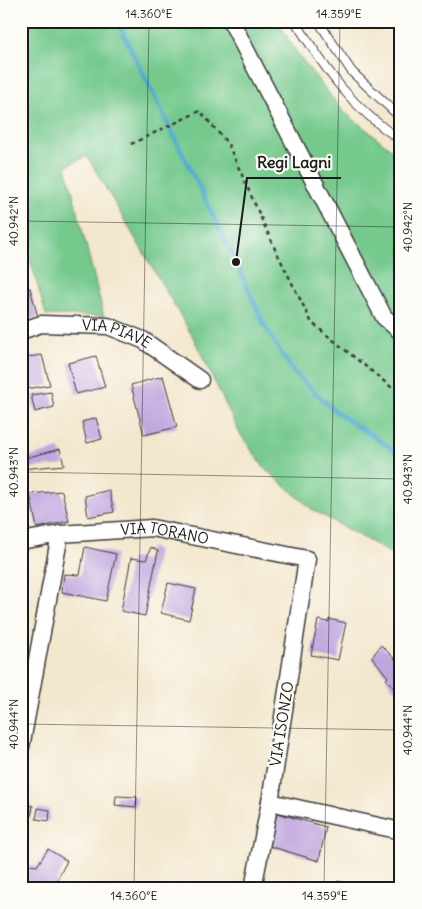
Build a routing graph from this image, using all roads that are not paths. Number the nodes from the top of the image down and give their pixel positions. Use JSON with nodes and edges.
{"nodes":[{"id":1,"x":231,"y":21,"type":"edge"},
{"id":2,"x":295,"y":21,"type":"edge"},
{"id":3,"x":318,"y":21,"type":"edge"},
{"id":4,"x":401,"y":118,"type":"edge"},
{"id":5,"x":401,"y":140,"type":"edge"},
{"id":6,"x":21,"y":331,"type":"edge"},
{"id":7,"x":401,"y":332,"type":"edge"},
{"id":8,"x":200,"y":380,"type":"dead end"},
{"id":9,"x":60,"y":534,"type":"junction"},
{"id":10,"x":21,"y":541,"type":"edge"},
{"id":11,"x":307,"y":559,"type":"joint"},
{"id":12,"x":21,"y":747,"type":"edge"},
{"id":13,"x":270,"y":802,"type":"junction"},
{"id":14,"x":401,"y":831,"type":"edge"},
{"id":15,"x":253,"y":888,"type":"edge"}],
"edges":[{"from":1,"to":7,"type":"street"},
{"from":2,"to":5,"type":"lane"},
{"from":3,"to":4,"type":"lane"},
{"from":6,"to":8,"type":"street","name":"VIA PIAVE"},
{"from":9,"to":10,"type":"street","name":"VIA TORANO"},
{"from":9,"to":11,"type":"street","name":"VIA TORANO"},
{"from":9,"to":12,"type":"street"},
{"from":11,"to":13,"type":"street","name":"VIA ISONZO"},
{"from":13,"to":14,"type":"street"},
{"from":13,"to":15,"type":"street","name":"VIA ISONZO"}]}
